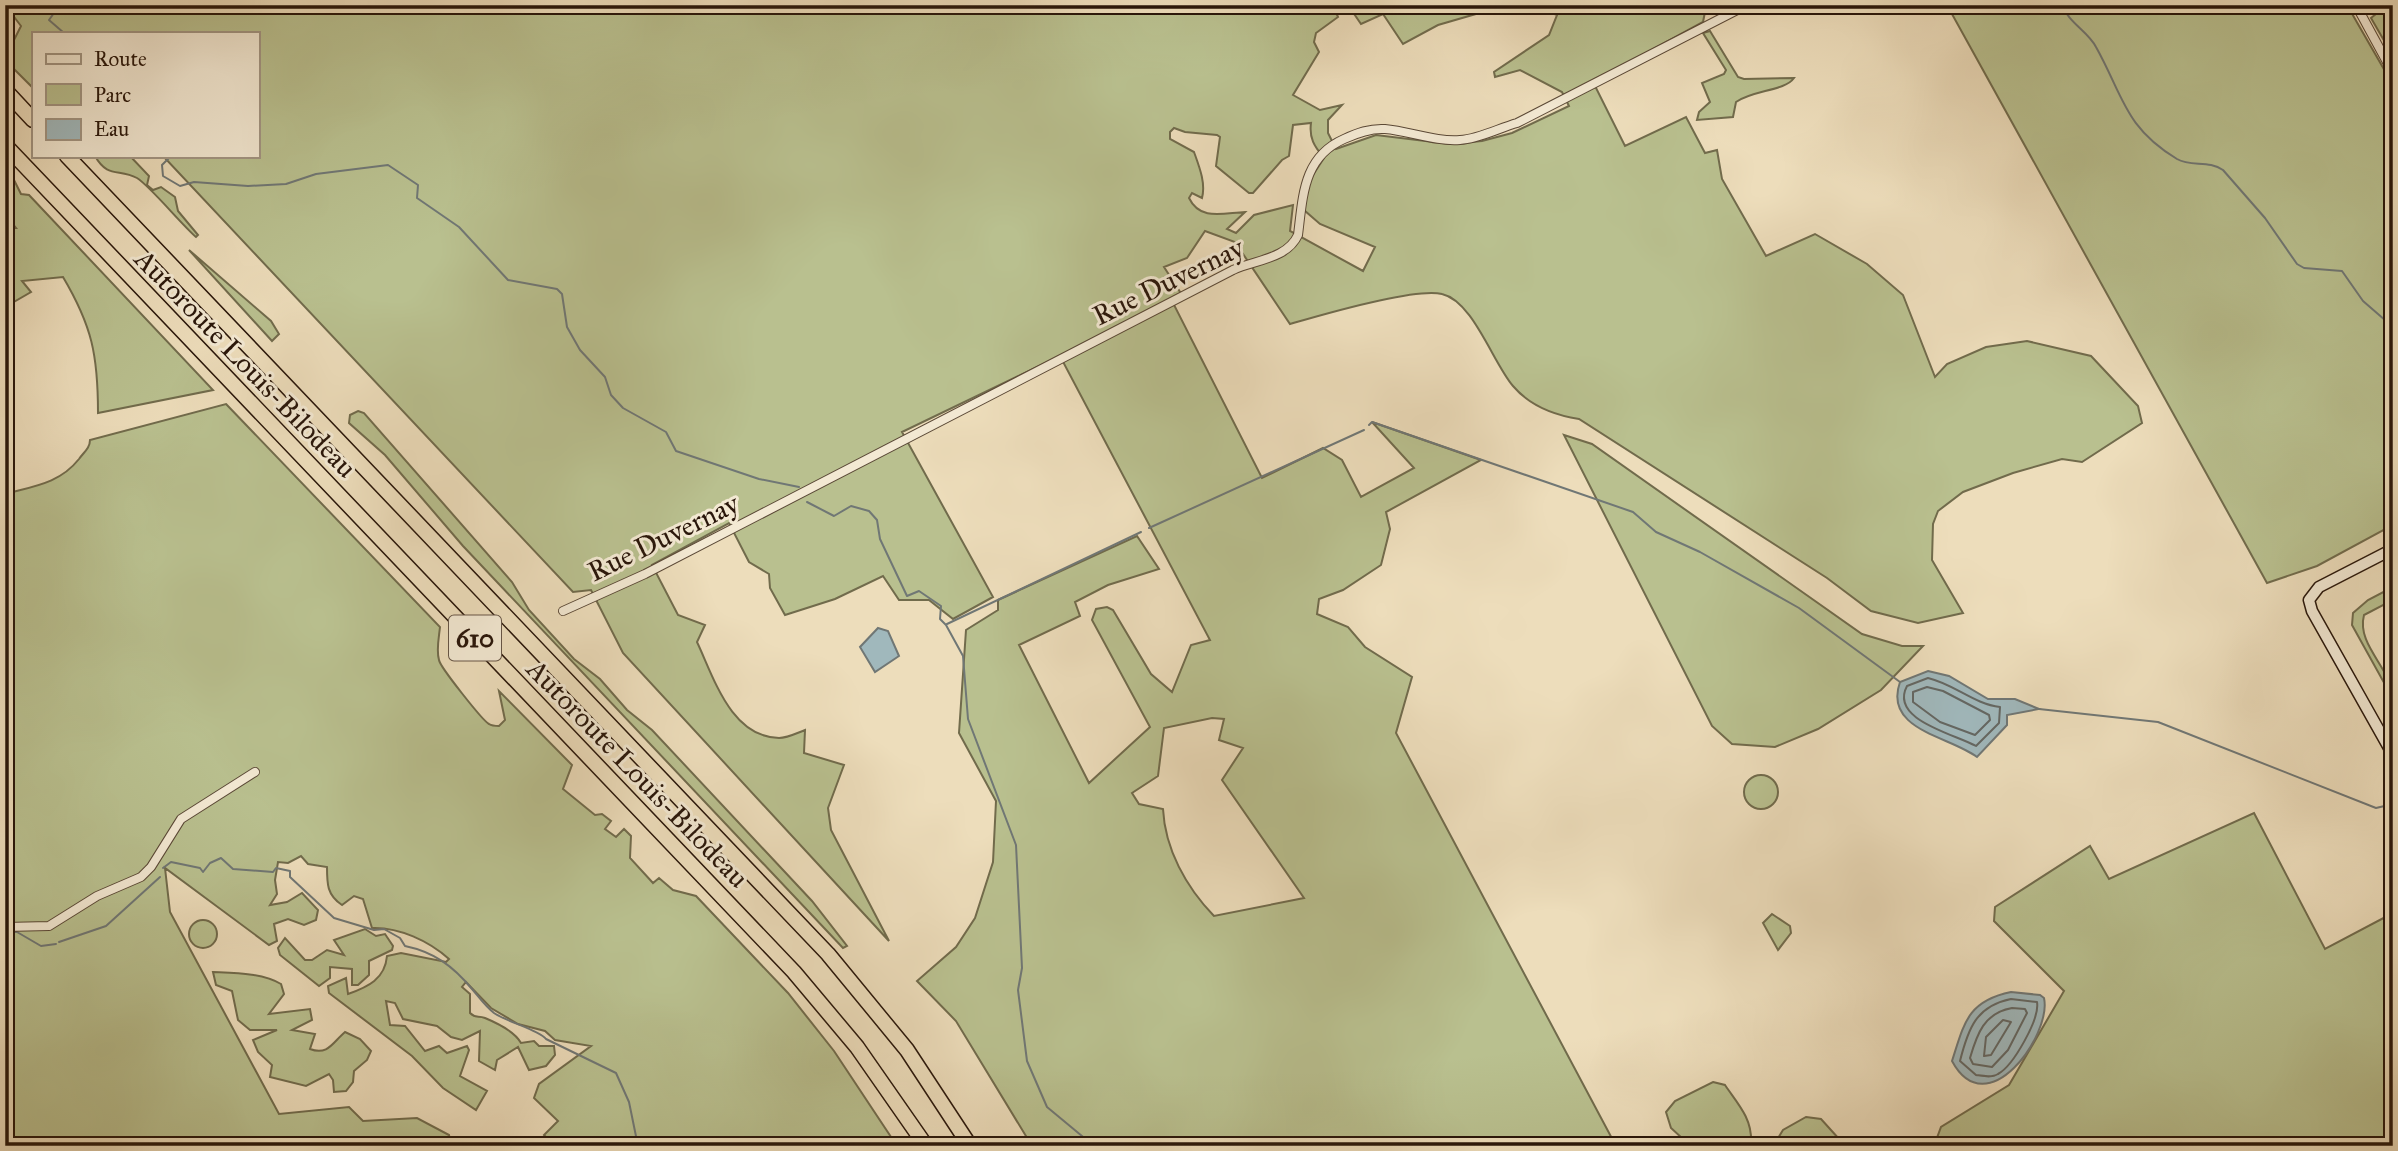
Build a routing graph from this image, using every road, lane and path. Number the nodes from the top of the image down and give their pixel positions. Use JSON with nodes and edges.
{"nodes":[{"id":1,"x":1747,"y":5,"type":"edge"},
{"id":2,"x":2356,"y":5,"type":"edge"},
{"id":3,"x":2393,"y":73,"type":"edge"},
{"id":4,"x":5,"y":90,"type":"edge"},
{"id":5,"x":32,"y":119,"type":"edge"},
{"id":6,"x":5,"y":145,"type":"edge"},
{"id":7,"x":69,"y":158,"type":"edge"},
{"id":8,"x":2393,"y":549,"type":"edge"},
{"id":9,"x":563,"y":611,"type":"dead end"},
{"id":10,"x":2393,"y":755,"type":"edge"},
{"id":11,"x":256,"y":772,"type":"dead end"},
{"id":12,"x":5,"y":927,"type":"edge"},
{"id":13,"x":926,"y":1146,"type":"edge"},
{"id":14,"x":970,"y":1146,"type":"edge"}],
"edges":[{"from":1,"to":9,"type":"street","name":"Rue Duvernay"},
{"from":2,"to":3,"type":"street"},
{"from":4,"to":5,"type":"highway"},
{"from":6,"to":13,"type":"highway","name":"Autoroute Louis-Bilodeau","number":"610"},
{"from":7,"to":14,"type":"highway","name":"Autoroute Louis-Bilodeau","number":"610"},
{"from":8,"to":10,"type":"main road"},
{"from":11,"to":12,"type":"street"}]}
